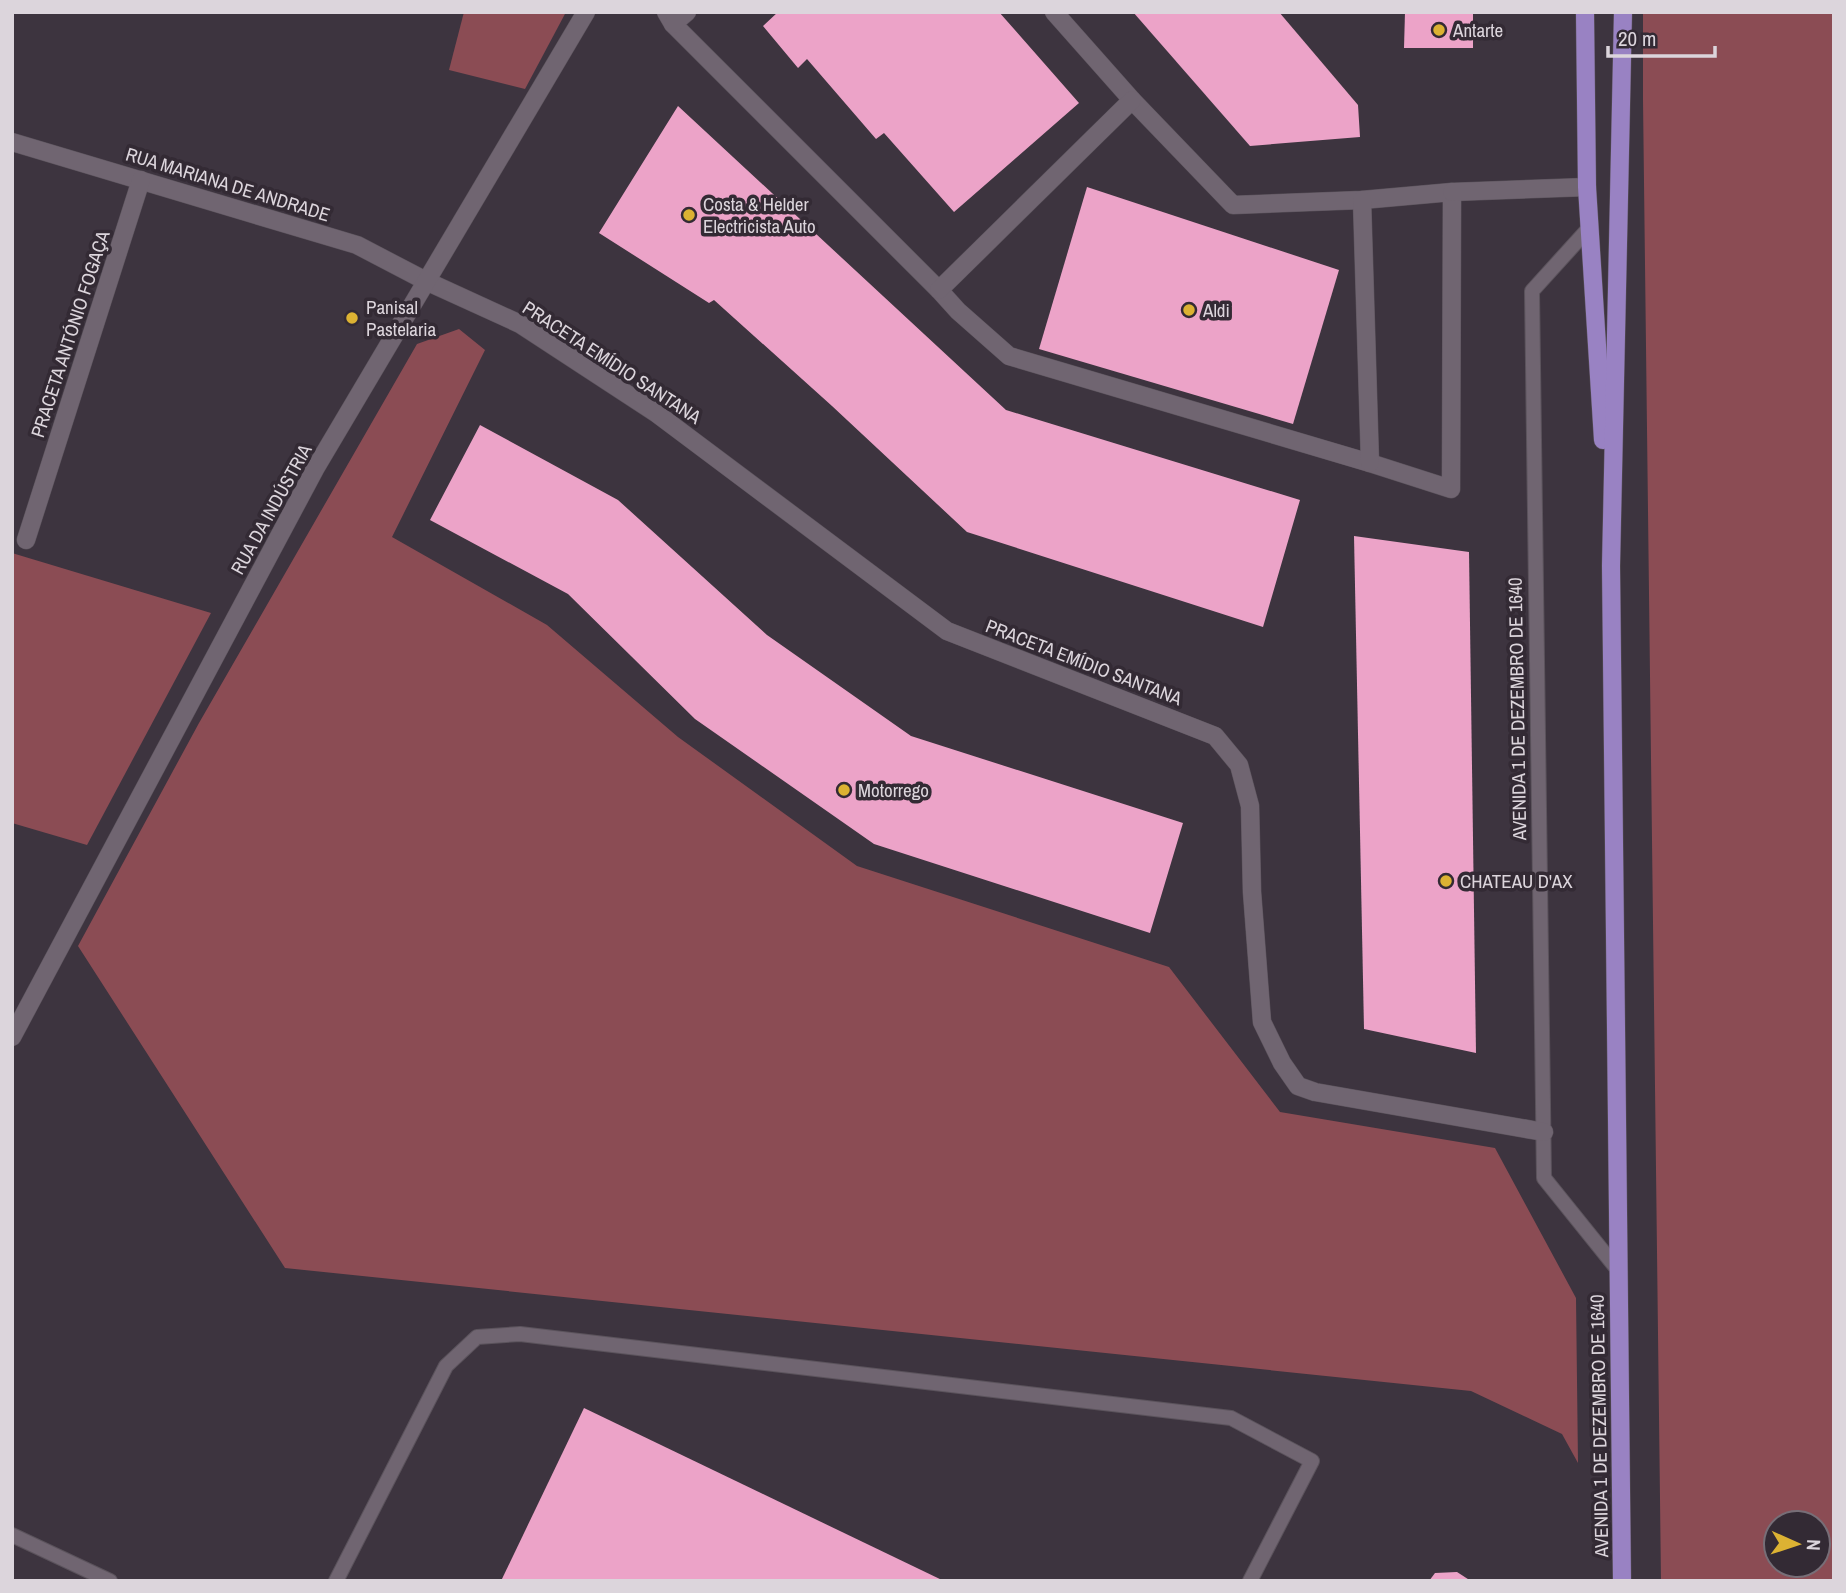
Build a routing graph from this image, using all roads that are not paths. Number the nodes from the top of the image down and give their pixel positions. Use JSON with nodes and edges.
{"nodes":[{"id":1,"x":586,"y":12,"type":"edge"},
{"id":2,"x":1054,"y":12,"type":"edge"},
{"id":3,"x":1585,"y":12,"type":"edge"},
{"id":4,"x":1623,"y":12,"type":"edge"},
{"id":5,"x":675,"y":16,"type":"edge"},
{"id":6,"x":1132,"y":100,"type":"junction"},
{"id":7,"x":12,"y":142,"type":"edge"},
{"id":8,"x":141,"y":180,"type":"junction"},
{"id":9,"x":1587,"y":187,"type":"junction"},
{"id":10,"x":1452,"y":192,"type":"junction"},
{"id":11,"x":1362,"y":200,"type":"junction"},
{"id":12,"x":1590,"y":227,"type":"junction"},
{"id":13,"x":426,"y":281,"type":"junction"},
{"id":14,"x":939,"y":290,"type":"junction"},
{"id":15,"x":1370,"y":463,"type":"junction"},
{"id":16,"x":26,"y":540,"type":"dead end"},
{"id":17,"x":1611,"y":566,"type":"junction"},
{"id":18,"x":12,"y":1037,"type":"edge"},
{"id":19,"x":1544,"y":1132,"type":"junction"},
{"id":20,"x":1618,"y":1270,"type":"junction"},
{"id":21,"x":12,"y":1535,"type":"edge"},
{"id":22,"x":110,"y":1581,"type":"edge"},
{"id":23,"x":336,"y":1581,"type":"edge"},
{"id":24,"x":1250,"y":1581,"type":"edge"},
{"id":25,"x":1622,"y":1581,"type":"edge"}],
"edges":[{"from":1,"to":13,"type":"street","name":"RUA DA INDÚSTRIA"},
{"from":2,"to":6,"type":"street"},
{"from":3,"to":9,"type":"main road","name":"AVENIDA 1 DE DEZEMBRO DE 1640"},
{"from":4,"to":17,"type":"main road","name":"AVENIDA 1 DE DEZEMBRO DE 1640"},
{"from":5,"to":14,"type":"street"},
{"from":6,"to":11,"type":"street"},
{"from":6,"to":14,"type":"street"},
{"from":7,"to":8,"type":"street","name":"RUA MARIANA DE ANDRADE"},
{"from":8,"to":13,"type":"street","name":"RUA MARIANA DE ANDRADE"},
{"from":8,"to":16,"type":"street","name":"PRACETA ANTÓNIO FOGAÇA"},
{"from":9,"to":10,"type":"street"},
{"from":9,"to":12,"type":"main road","name":"AVENIDA 1 DE DEZEMBRO DE 1640"},
{"from":10,"to":11,"type":"street"},
{"from":10,"to":15,"type":"street"},
{"from":11,"to":15,"type":"street"},
{"from":12,"to":17,"type":"main road","name":"AVENIDA 1 DE DEZEMBRO DE 1640"},
{"from":12,"to":19,"type":"lane","name":"AVENIDA 1 DE DEZEMBRO DE 1640"},
{"from":13,"to":18,"type":"street","name":"RUA DA INDÚSTRIA"},
{"from":13,"to":19,"type":"street","name":"PRACETA EMÍDIO SANTANA"},
{"from":14,"to":15,"type":"street"},
{"from":17,"to":20,"type":"main road","name":"AVENIDA 1 DE DEZEMBRO DE 1640"},
{"from":19,"to":20,"type":"lane","name":"AVENIDA 1 DE DEZEMBRO DE 1640"},
{"from":20,"to":25,"type":"main road","name":"AVENIDA 1 DE DEZEMBRO DE 1640"},
{"from":21,"to":22,"type":"lane"},
{"from":23,"to":24,"type":"lane"}]}
